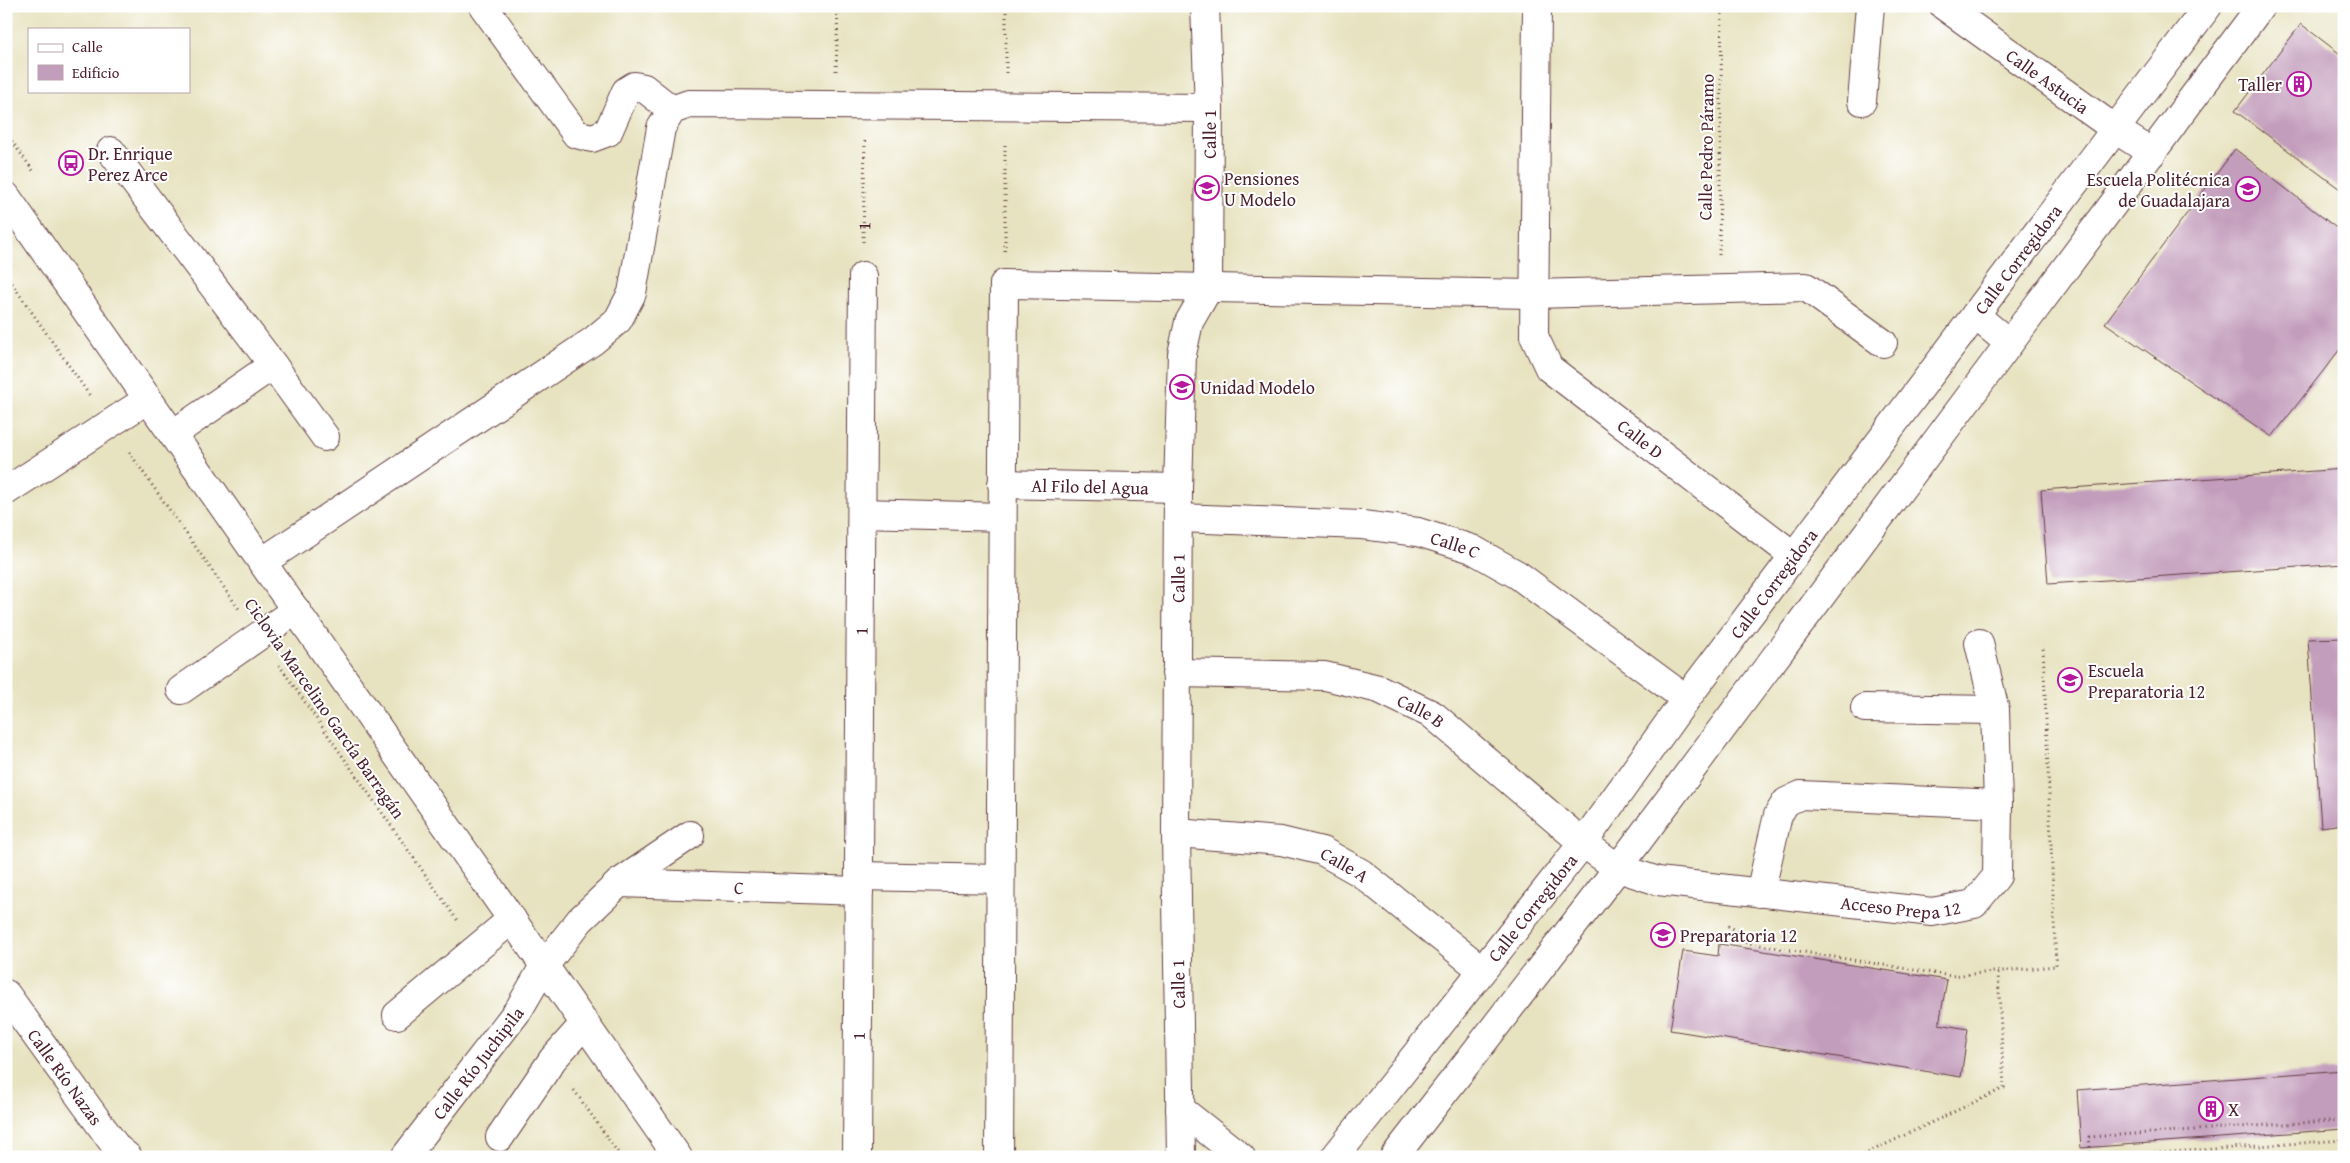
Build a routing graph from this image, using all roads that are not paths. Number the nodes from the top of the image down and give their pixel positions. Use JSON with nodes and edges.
{"nodes":[{"id":1,"x":483,"y":6,"type":"edge"},
{"id":2,"x":1205,"y":6,"type":"edge"},
{"id":3,"x":1537,"y":6,"type":"edge"},
{"id":4,"x":1870,"y":6,"type":"edge"},
{"id":5,"x":1944,"y":6,"type":"edge"},
{"id":6,"x":2208,"y":6,"type":"edge"},
{"id":7,"x":2262,"y":6,"type":"edge"},
{"id":8,"x":1862,"y":101,"type":"dead end"},
{"id":9,"x":1209,"y":108,"type":"junction"},
{"id":10,"x":672,"y":110,"type":"junction"},
{"id":11,"x":2115,"y":129,"type":"junction"},
{"id":12,"x":111,"y":151,"type":"dead end"},
{"id":13,"x":2152,"y":153,"type":"junction"},
{"id":14,"x":6,"y":196,"type":"edge"},
{"id":15,"x":863,"y":276,"type":"road end"},
{"id":16,"x":1208,"y":288,"type":"junction"},
{"id":17,"x":1532,"y":294,"type":"junction"},
{"id":18,"x":1975,"y":315,"type":"junction"},
{"id":19,"x":1883,"y":343,"type":"dead end"},
{"id":20,"x":2009,"y":343,"type":"junction"},
{"id":21,"x":273,"y":365,"type":"junction"},
{"id":22,"x":148,"y":399,"type":"junction"},
{"id":23,"x":173,"y":434,"type":"junction"},
{"id":24,"x":325,"y":437,"type":"dead end"},
{"id":25,"x":1002,"y":484,"type":"junction"},
{"id":26,"x":1178,"y":488,"type":"junction"},
{"id":27,"x":6,"y":491,"type":"edge"},
{"id":28,"x":862,"y":513,"type":"junction"},
{"id":29,"x":1002,"y":517,"type":"junction"},
{"id":30,"x":1178,"y":518,"type":"junction"},
{"id":31,"x":1794,"y":556,"type":"junction"},
{"id":32,"x":262,"y":562,"type":"junction"},
{"id":33,"x":296,"y":610,"type":"junction"},
{"id":34,"x":1979,"y":643,"type":"dead end"},
{"id":35,"x":1176,"y":673,"type":"junction"},
{"id":36,"x":181,"y":690,"type":"dead end"},
{"id":37,"x":1686,"y":699,"type":"junction"},
{"id":38,"x":1865,"y":708,"type":"dead end"},
{"id":39,"x":1995,"y":710,"type":"junction"},
{"id":40,"x":1998,"y":804,"type":"junction"},
{"id":41,"x":1176,"y":833,"type":"junction"},
{"id":42,"x":690,"y":834,"type":"dead end"},
{"id":43,"x":1584,"y":843,"type":"junction"},
{"id":44,"x":1618,"y":868,"type":"junction"},
{"id":45,"x":1000,"y":879,"type":"junction"},
{"id":46,"x":619,"y":883,"type":"junction"},
{"id":47,"x":859,"y":883,"type":"junction"},
{"id":48,"x":1760,"y":892,"type":"junction"},
{"id":49,"x":512,"y":919,"type":"junction"},
{"id":50,"x":544,"y":966,"type":"junction"},
{"id":51,"x":1482,"y":970,"type":"junction"},
{"id":52,"x":6,"y":994,"type":"edge"},
{"id":53,"x":397,"y":1015,"type":"dead end"},
{"id":54,"x":585,"y":1023,"type":"junction"},
{"id":55,"x":1180,"y":1109,"type":"junction"},
{"id":56,"x":500,"y":1136,"type":"dead end"},
{"id":57,"x":118,"y":1154,"type":"edge"},
{"id":58,"x":405,"y":1157,"type":"edge"},
{"id":59,"x":678,"y":1157,"type":"edge"},
{"id":60,"x":857,"y":1157,"type":"edge"},
{"id":61,"x":999,"y":1157,"type":"edge"},
{"id":62,"x":1181,"y":1157,"type":"edge"},
{"id":63,"x":1241,"y":1157,"type":"edge"},
{"id":64,"x":1335,"y":1157,"type":"edge"},
{"id":65,"x":1394,"y":1157,"type":"edge"}],
"edges":[{"from":1,"to":10,"type":"street"},
{"from":2,"to":9,"type":"street","name":"Calle 1"},
{"from":3,"to":17,"type":"street"},
{"from":4,"to":8,"type":"street"},
{"from":5,"to":11,"type":"street","name":"Calle Astucia"},
{"from":6,"to":11,"type":"street","name":"Calle Corregidora"},
{"from":7,"to":13,"type":"street"},
{"from":9,"to":10,"type":"street"},
{"from":9,"to":16,"type":"street","name":"Calle 1"},
{"from":10,"to":32,"type":"street"},
{"from":11,"to":13,"type":"street","name":"Calle Astucia"},
{"from":11,"to":18,"type":"street","name":"Calle Corregidora"},
{"from":12,"to":21,"type":"street"},
{"from":13,"to":20,"type":"street"},
{"from":14,"to":22,"type":"street"},
{"from":15,"to":28,"type":"street","name":"1"},
{"from":16,"to":17,"type":"street"},
{"from":16,"to":25,"type":"street"},
{"from":16,"to":26,"type":"street","name":"Calle 1"},
{"from":17,"to":19,"type":"street"},
{"from":17,"to":31,"type":"street","name":"Calle D"},
{"from":18,"to":20,"type":"street"},
{"from":18,"to":31,"type":"street","name":"Calle Corregidora"},
{"from":20,"to":44,"type":"street"},
{"from":21,"to":23,"type":"street"},
{"from":21,"to":24,"type":"street"},
{"from":22,"to":23,"type":"street"},
{"from":22,"to":27,"type":"street"},
{"from":23,"to":32,"type":"street"},
{"from":25,"to":26,"type":"street","name":"Al Filo del Agua"},
{"from":25,"to":29,"type":"street"},
{"from":26,"to":30,"type":"street","name":"Calle 1"},
{"from":28,"to":29,"type":"street"},
{"from":28,"to":47,"type":"street","name":"1"},
{"from":29,"to":45,"type":"street"},
{"from":30,"to":35,"type":"street","name":"Calle 1"},
{"from":30,"to":37,"type":"street","name":"Calle C"},
{"from":31,"to":37,"type":"street","name":"Calle Corregidora"},
{"from":32,"to":33,"type":"street"},
{"from":33,"to":36,"type":"street"},
{"from":33,"to":49,"type":"street"},
{"from":34,"to":39,"type":"street","name":"Acceso Prepa 12"},
{"from":35,"to":41,"type":"street","name":"Calle 1"},
{"from":35,"to":43,"type":"street","name":"Calle B"},
{"from":37,"to":43,"type":"street","name":"Calle Corregidora"},
{"from":38,"to":39,"type":"street"},
{"from":39,"to":40,"type":"street","name":"Acceso Prepa 12"},
{"from":40,"to":48,"type":"street"},
{"from":40,"to":48,"type":"street","name":"Acceso Prepa 12"},
{"from":41,"to":51,"type":"street","name":"Calle A"},
{"from":41,"to":55,"type":"street","name":"Calle 1"},
{"from":42,"to":46,"type":"street"},
{"from":43,"to":44,"type":"street","name":"Calle B"},
{"from":43,"to":51,"type":"street","name":"Calle Corregidora"},
{"from":44,"to":48,"type":"street","name":"Acceso Prepa 12"},
{"from":44,"to":65,"type":"street"},
{"from":45,"to":47,"type":"street","name":"C"},
{"from":45,"to":61,"type":"street"},
{"from":46,"to":47,"type":"street","name":"C"},
{"from":46,"to":50,"type":"street"},
{"from":47,"to":60,"type":"street","name":"1"},
{"from":49,"to":50,"type":"street"},
{"from":49,"to":53,"type":"street"},
{"from":50,"to":54,"type":"street"},
{"from":50,"to":58,"type":"street","name":"Calle Río Juchipila"},
{"from":51,"to":64,"type":"street","name":"Calle Corregidora"},
{"from":52,"to":57,"type":"street","name":"Calle Río Nazas"},
{"from":54,"to":56,"type":"street"},
{"from":54,"to":59,"type":"street"},
{"from":55,"to":62,"type":"street","name":"Calle 1"},
{"from":55,"to":63,"type":"street"}]}
